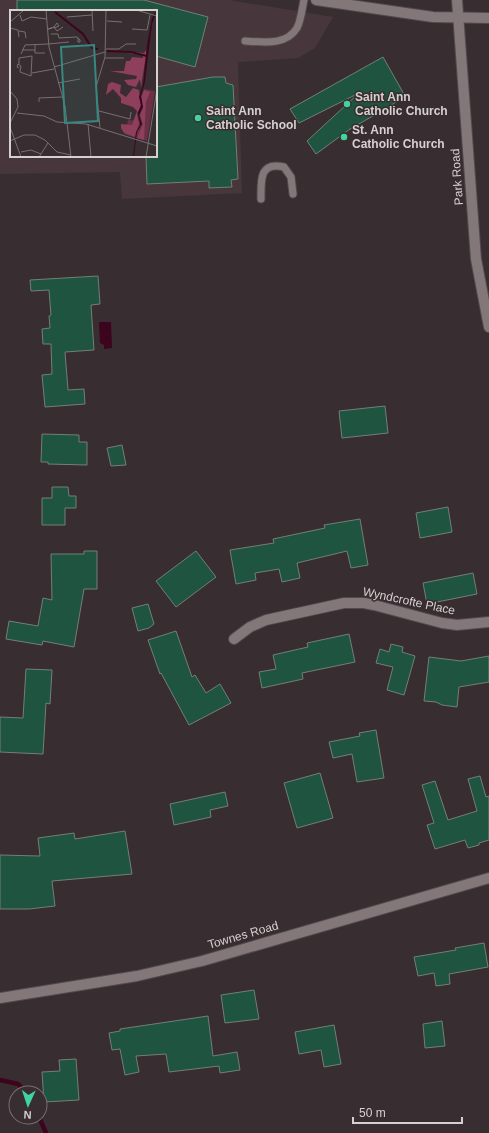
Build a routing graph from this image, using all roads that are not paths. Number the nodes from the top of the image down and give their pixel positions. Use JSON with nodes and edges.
{"nodes":[{"id":1,"x":304,"y":0,"type":"edge"},
{"id":2,"x":316,"y":0,"type":"edge"},
{"id":3,"x":457,"y":0,"type":"edge"},
{"id":4,"x":459,"y":18,"type":"junction"},
{"id":5,"x":489,"y":18,"type":"edge"},
{"id":6,"x":245,"y":41,"type":"dead end"},
{"id":7,"x":293,"y":194,"type":"dead end"},
{"id":8,"x":261,"y":199,"type":"dead end"},
{"id":9,"x":489,"y":327,"type":"edge"},
{"id":10,"x":489,"y":622,"type":"edge"},
{"id":11,"x":234,"y":639,"type":"dead end"},
{"id":12,"x":489,"y":878,"type":"edge"},
{"id":13,"x":0,"y":998,"type":"edge"}],
"edges":[{"from":1,"to":6,"type":"lane"},
{"from":2,"to":4,"type":"street"},
{"from":3,"to":4,"type":"street","name":"Park Road"},
{"from":4,"to":5,"type":"street"},
{"from":4,"to":9,"type":"street","name":"Park Road"},
{"from":7,"to":8,"type":"lane"},
{"from":10,"to":11,"type":"street","name":"Wyndcrofte Place"},
{"from":12,"to":13,"type":"street","name":"Townes Road"}]}
